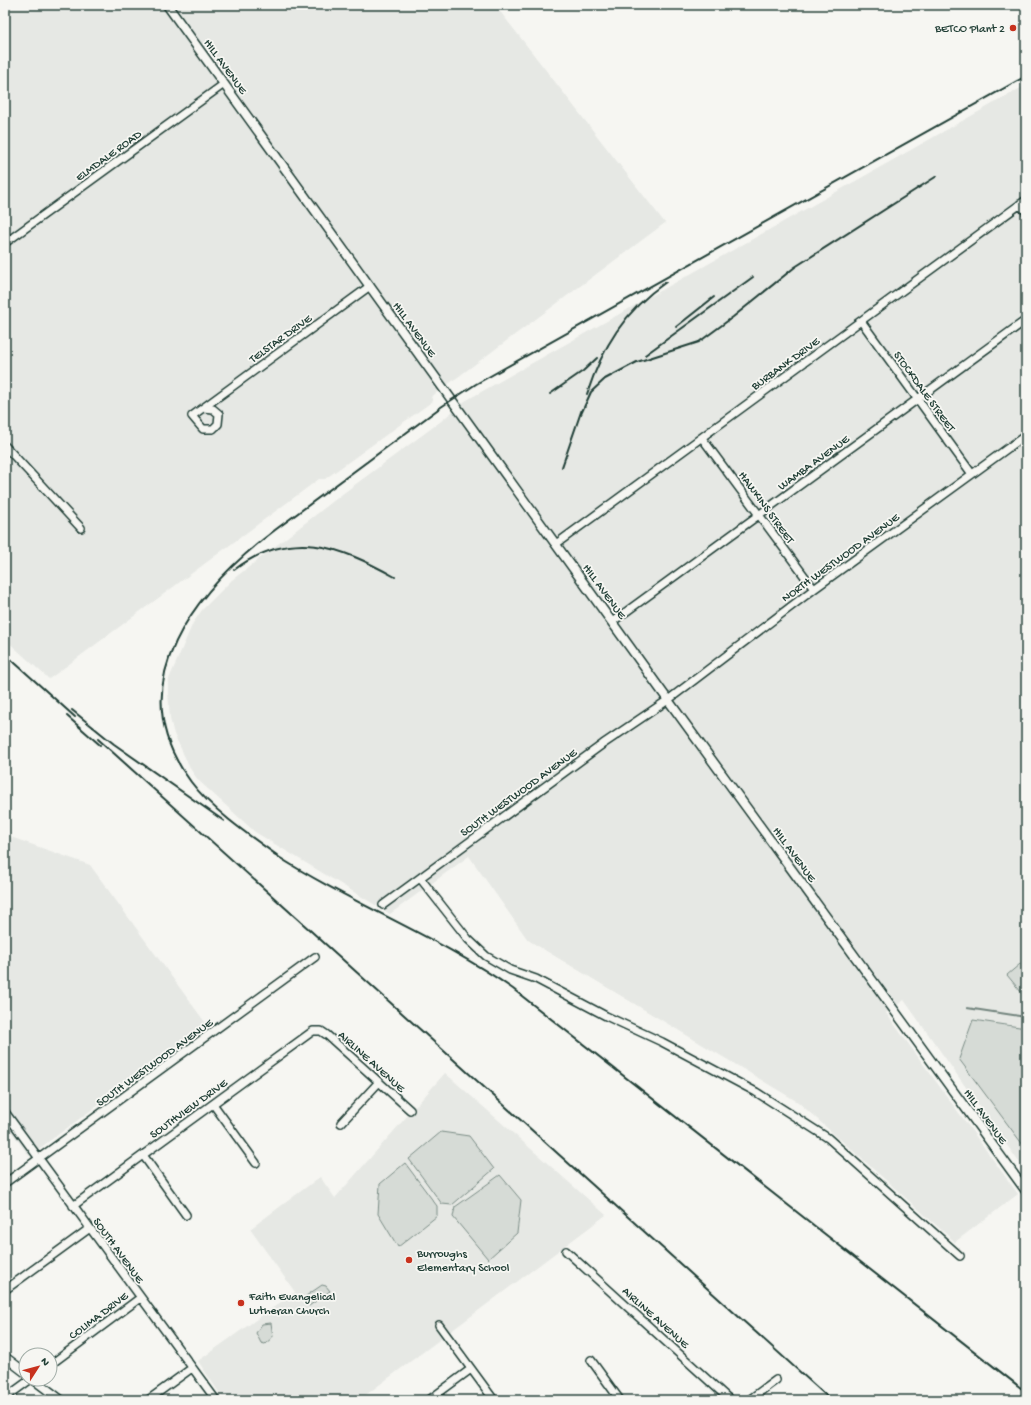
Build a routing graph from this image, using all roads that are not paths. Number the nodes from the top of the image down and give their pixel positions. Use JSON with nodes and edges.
{"nodes":[{"id":1,"x":167,"y":5,"type":"edge"},
{"id":2,"x":224,"y":84,"type":"junction"},
{"id":3,"x":1023,"y":202,"type":"edge"},
{"id":4,"x":1026,"y":212,"type":"edge"},
{"id":5,"x":5,"y":243,"type":"edge"},
{"id":6,"x":370,"y":286,"type":"junction"},
{"id":7,"x":1026,"y":320,"type":"edge"},
{"id":8,"x":861,"y":321,"type":"junction"},
{"id":9,"x":917,"y":399,"type":"junction"},
{"id":10,"x":204,"y":408,"type":"dead end"},
{"id":11,"x":1026,"y":435,"type":"edge"},
{"id":12,"x":702,"y":438,"type":"junction"},
{"id":13,"x":5,"y":446,"type":"edge"},
{"id":14,"x":972,"y":474,"type":"junction"},
{"id":15,"x":760,"y":515,"type":"junction"},
{"id":16,"x":81,"y":528,"type":"dead end"},
{"id":17,"x":556,"y":544,"type":"junction"},
{"id":18,"x":814,"y":589,"type":"junction"},
{"id":19,"x":612,"y":622,"type":"junction"},
{"id":20,"x":668,"y":700,"type":"junction"},
{"id":21,"x":420,"y":878,"type":"junction"},
{"id":22,"x":383,"y":905,"type":"dead end"},
{"id":23,"x":315,"y":957,"type":"dead end"},
{"id":24,"x":317,"y":1031,"type":"joint"},
{"id":25,"x":378,"y":1082,"type":"junction"},
{"id":26,"x":213,"y":1104,"type":"junction"},
{"id":27,"x":410,"y":1110,"type":"dead end"},
{"id":28,"x":5,"y":1112,"type":"edge"},
{"id":29,"x":341,"y":1123,"type":"dead end"},
{"id":30,"x":143,"y":1155,"type":"junction"},
{"id":31,"x":38,"y":1158,"type":"junction"},
{"id":32,"x":256,"y":1163,"type":"dead end"},
{"id":33,"x":5,"y":1183,"type":"edge"},
{"id":34,"x":1026,"y":1191,"type":"edge"},
{"id":35,"x":73,"y":1206,"type":"junction"},
{"id":36,"x":186,"y":1215,"type":"dead end"},
{"id":37,"x":90,"y":1228,"type":"junction"},
{"id":38,"x":566,"y":1251,"type":"dead end"},
{"id":39,"x":960,"y":1256,"type":"dead end"},
{"id":40,"x":5,"y":1290,"type":"edge"},
{"id":41,"x":140,"y":1298,"type":"junction"},
{"id":42,"x":439,"y":1325,"type":"dead end"},
{"id":43,"x":5,"y":1357,"type":"edge"},
{"id":44,"x":58,"y":1359,"type":"edge"},
{"id":45,"x":591,"y":1360,"type":"dead end"},
{"id":46,"x":18,"y":1367,"type":"edge"},
{"id":47,"x":192,"y":1368,"type":"junction"},
{"id":48,"x":471,"y":1369,"type":"junction"},
{"id":49,"x":776,"y":1380,"type":"dead end"},
{"id":50,"x":21,"y":1387,"type":"edge"},
{"id":51,"x":43,"y":1387,"type":"edge"},
{"id":52,"x":5,"y":1398,"type":"edge"},
{"id":53,"x":61,"y":1400,"type":"edge"},
{"id":54,"x":148,"y":1400,"type":"edge"},
{"id":55,"x":216,"y":1400,"type":"edge"},
{"id":56,"x":429,"y":1400,"type":"edge"},
{"id":57,"x":494,"y":1400,"type":"edge"},
{"id":58,"x":620,"y":1400,"type":"edge"},
{"id":59,"x":730,"y":1400,"type":"edge"},
{"id":60,"x":749,"y":1400,"type":"edge"}],
"edges":[{"from":1,"to":2,"type":"main road","name":"HILL AVENUE"},
{"from":2,"to":5,"type":"street","name":"ELMDALE ROAD"},
{"from":2,"to":6,"type":"main road","name":"HILL AVENUE"},
{"from":3,"to":4,"type":"street"},
{"from":3,"to":8,"type":"street","name":"BURBANK DRIVE"},
{"from":6,"to":10,"type":"street","name":"TELSTAR DRIVE"},
{"from":6,"to":17,"type":"main road","name":"HILL AVENUE"},
{"from":7,"to":9,"type":"street","name":"WAMBA AVENUE"},
{"from":8,"to":9,"type":"street","name":"STOCKDALE STREET"},
{"from":8,"to":12,"type":"street","name":"BURBANK DRIVE"},
{"from":9,"to":14,"type":"street","name":"STOCKDALE STREET"},
{"from":9,"to":15,"type":"street","name":"WAMBA AVENUE"},
{"from":11,"to":14,"type":"street","name":"NORTH WESTWOOD AVENUE"},
{"from":12,"to":15,"type":"street","name":"HAWKINS STREET"},
{"from":12,"to":17,"type":"street","name":"BURBANK DRIVE"},
{"from":13,"to":16,"type":"street"},
{"from":14,"to":18,"type":"street","name":"NORTH WESTWOOD AVENUE"},
{"from":15,"to":18,"type":"street","name":"HAWKINS STREET"},
{"from":15,"to":19,"type":"street","name":"WAMBA AVENUE"},
{"from":17,"to":19,"type":"main road","name":"HILL AVENUE"},
{"from":18,"to":20,"type":"street","name":"NORTH WESTWOOD AVENUE"},
{"from":19,"to":20,"type":"main road","name":"HILL AVENUE"},
{"from":20,"to":21,"type":"street","name":"SOUTH WESTWOOD AVENUE"},
{"from":20,"to":34,"type":"main road","name":"HILL AVENUE"},
{"from":21,"to":22,"type":"street","name":"SOUTH WESTWOOD AVENUE"},
{"from":21,"to":39,"type":"street"},
{"from":23,"to":31,"type":"street","name":"SOUTH WESTWOOD AVENUE"},
{"from":24,"to":25,"type":"street","name":"AIRLINE AVENUE"},
{"from":24,"to":26,"type":"street","name":"SOUTHVIEW DRIVE"},
{"from":25,"to":27,"type":"street","name":"AIRLINE AVENUE"},
{"from":25,"to":29,"type":"street"},
{"from":26,"to":30,"type":"street","name":"SOUTHVIEW DRIVE"},
{"from":26,"to":32,"type":"street"},
{"from":28,"to":31,"type":"street","name":"SOUTH AVENUE"},
{"from":30,"to":35,"type":"street","name":"SOUTHVIEW DRIVE"},
{"from":30,"to":36,"type":"street"},
{"from":31,"to":33,"type":"street","name":"SOUTH WESTWOOD AVENUE"},
{"from":31,"to":35,"type":"street","name":"SOUTH AVENUE"},
{"from":35,"to":37,"type":"street","name":"SOUTH AVENUE"},
{"from":37,"to":40,"type":"street"},
{"from":37,"to":41,"type":"street","name":"SOUTH AVENUE"},
{"from":38,"to":59,"type":"street","name":"AIRLINE AVENUE"},
{"from":41,"to":44,"type":"street","name":"COLIMA DRIVE"},
{"from":41,"to":47,"type":"street","name":"SOUTH AVENUE"},
{"from":42,"to":48,"type":"street"},
{"from":43,"to":46,"type":"main road"},
{"from":45,"to":58,"type":"street"},
{"from":47,"to":54,"type":"street"},
{"from":47,"to":55,"type":"street","name":"SOUTH AVENUE"},
{"from":48,"to":56,"type":"street"},
{"from":48,"to":57,"type":"street"},
{"from":49,"to":60,"type":"street"},
{"from":50,"to":52,"type":"street"},
{"from":51,"to":53,"type":"main road"}]}
